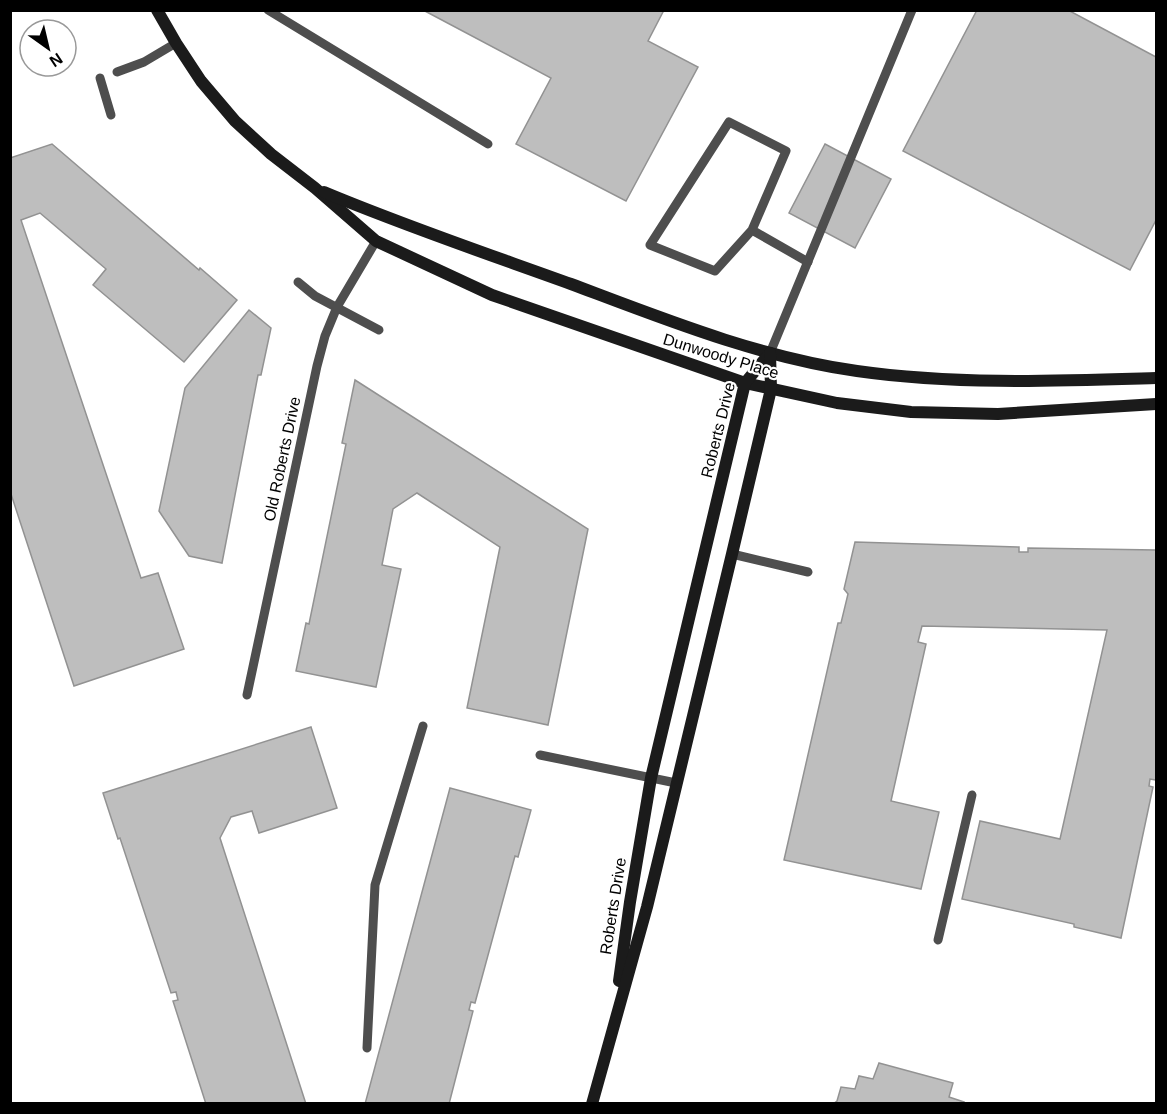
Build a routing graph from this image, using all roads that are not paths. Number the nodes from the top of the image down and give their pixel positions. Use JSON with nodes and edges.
{"nodes":[{"id":1,"x":157,"y":10,"type":"edge"},
{"id":2,"x":268,"y":10,"type":"edge"},
{"id":3,"x":912,"y":10,"type":"edge"},
{"id":4,"x":176,"y":43,"type":"junction"},
{"id":5,"x":117,"y":72,"type":"dead end"},
{"id":6,"x":100,"y":78,"type":"dead end"},
{"id":7,"x":111,"y":115,"type":"dead end"},
{"id":8,"x":488,"y":144,"type":"dead end"},
{"id":9,"x":315,"y":188,"type":"junction"},
{"id":10,"x":752,"y":230,"type":"junction"},
{"id":11,"x":376,"y":241,"type":"junction"},
{"id":12,"x":808,"y":262,"type":"junction"},
{"id":13,"x":298,"y":282,"type":"dead end"},
{"id":14,"x":337,"y":307,"type":"junction"},
{"id":15,"x":379,"y":330,"type":"dead end"},
{"id":16,"x":770,"y":352,"type":"junction"},
{"id":17,"x":1156,"y":378,"type":"edge"},
{"id":18,"x":745,"y":383,"type":"junction"},
{"id":19,"x":771,"y":389,"type":"junction"},
{"id":20,"x":1156,"y":404,"type":"edge"},
{"id":21,"x":732,"y":554,"type":"junction"},
{"id":22,"x":808,"y":572,"type":"dead end"},
{"id":23,"x":247,"y":695,"type":"dead end"},
{"id":24,"x":423,"y":726,"type":"dead end"},
{"id":25,"x":540,"y":755,"type":"dead end"},
{"id":26,"x":651,"y":778,"type":"junction"},
{"id":27,"x":676,"y":783,"type":"junction"},
{"id":28,"x":972,"y":795,"type":"dead end"},
{"id":29,"x":938,"y":940,"type":"dead end"},
{"id":30,"x":613,"y":1024,"type":"junction"},
{"id":31,"x":367,"y":1048,"type":"dead end"},
{"id":32,"x":592,"y":1104,"type":"edge"}],
"edges":[{"from":1,"to":4,"type":"street","name":"Dunwoody Place"},
{"from":2,"to":8,"type":"lane"},
{"from":3,"to":12,"type":"lane"},
{"from":4,"to":5,"type":"lane"},
{"from":4,"to":9,"type":"street","name":"Dunwoody Place"},
{"from":6,"to":7,"type":"lane"},
{"from":9,"to":11,"type":"street","name":"Dunwoody Place"},
{"from":9,"to":16,"type":"street","name":"Dunwoody Place"},
{"from":10,"to":10,"type":"lane"},
{"from":10,"to":12,"type":"lane"},
{"from":11,"to":14,"type":"lane","name":"Old Roberts Drive"},
{"from":11,"to":18,"type":"street","name":"Dunwoody Place"},
{"from":12,"to":16,"type":"lane"},
{"from":13,"to":14,"type":"lane"},
{"from":14,"to":15,"type":"lane"},
{"from":14,"to":23,"type":"lane","name":"Old Roberts Drive"},
{"from":16,"to":17,"type":"street","name":"Dunwoody Place"},
{"from":16,"to":18,"type":"street","name":"Roberts Drive"},
{"from":16,"to":19,"type":"street","name":"Roberts Drive"},
{"from":18,"to":19,"type":"street","name":"Dunwoody Place"},
{"from":18,"to":26,"type":"street","name":"Roberts Drive"},
{"from":19,"to":20,"type":"street","name":"Dunwoody Place"},
{"from":19,"to":21,"type":"street","name":"Roberts Drive"},
{"from":21,"to":22,"type":"lane"},
{"from":21,"to":27,"type":"street","name":"Roberts Drive"},
{"from":24,"to":31,"type":"lane"},
{"from":25,"to":26,"type":"lane"},
{"from":26,"to":27,"type":"lane"},
{"from":26,"to":30,"type":"street","name":"Roberts Drive"},
{"from":27,"to":30,"type":"street","name":"Roberts Drive"},
{"from":28,"to":29,"type":"lane"},
{"from":30,"to":32,"type":"street","name":"Roberts Drive"}]}
